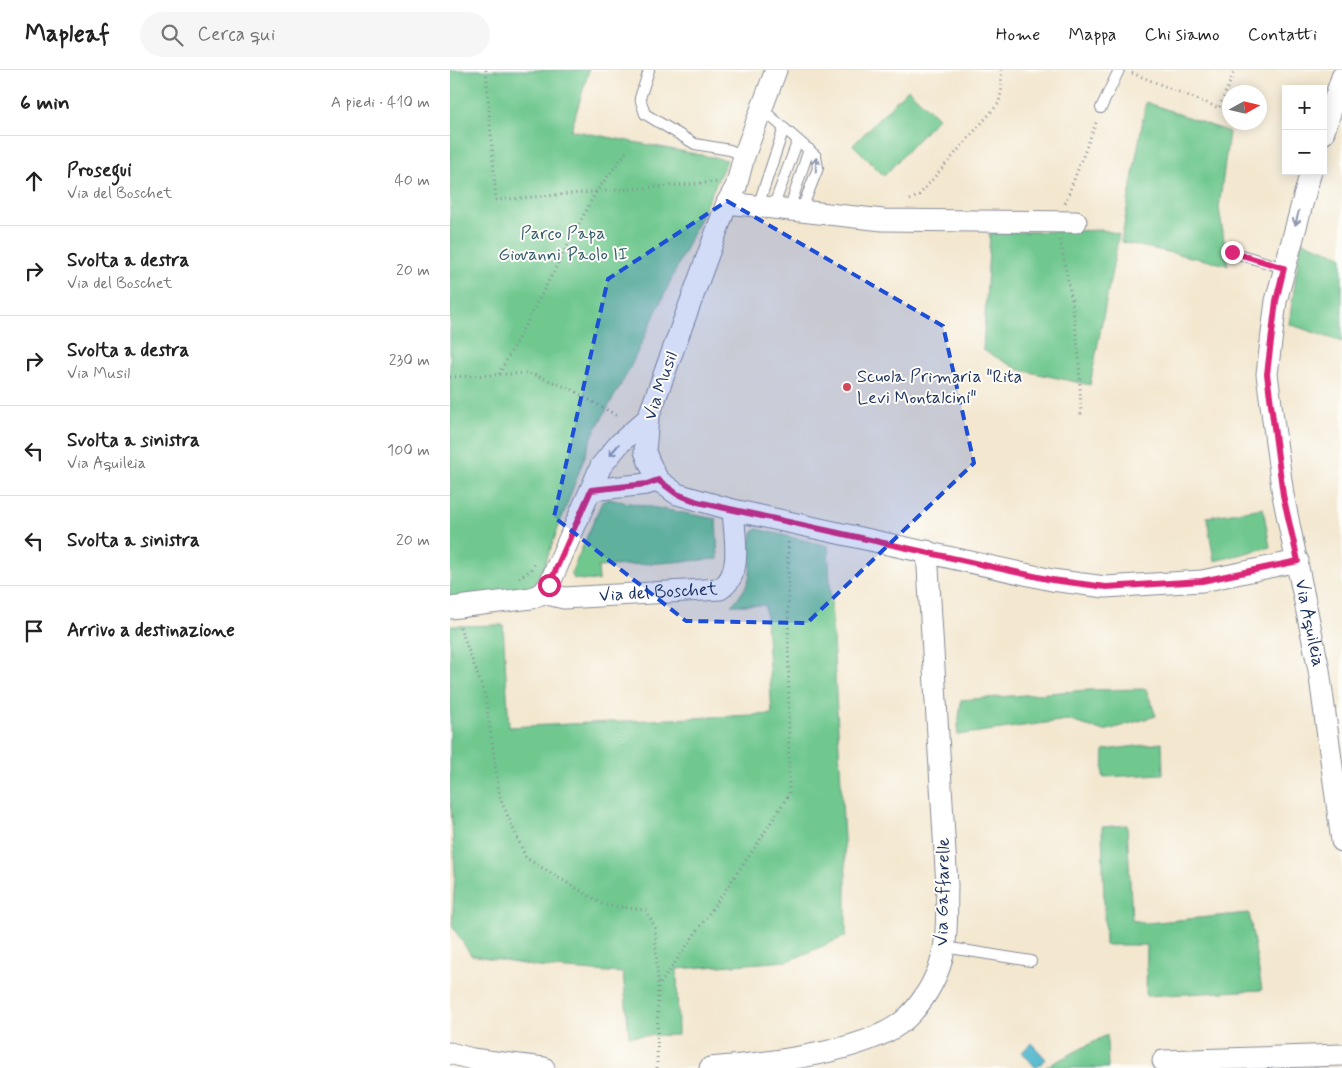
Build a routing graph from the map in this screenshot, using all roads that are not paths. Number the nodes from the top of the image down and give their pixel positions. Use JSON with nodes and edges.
{"nodes":[{"id":1,"x":649,"y":70,"type":"edge"},
{"id":2,"x":776,"y":70,"type":"edge"},
{"id":3,"x":1119,"y":70,"type":"edge"},
{"id":4,"x":1342,"y":77,"type":"edge"},
{"id":5,"x":762,"y":108,"type":"junction"},
{"id":6,"x":1101,"y":108,"type":"road end"},
{"id":7,"x":784,"y":128,"type":"junction"},
{"id":8,"x":1324,"y":130,"type":"edge"},
{"id":9,"x":798,"y":140,"type":"junction"},
{"id":10,"x":809,"y":149,"type":"junction"},
{"id":11,"x":744,"y":156,"type":"junction"},
{"id":12,"x":1310,"y":175,"type":"edge"},
{"id":13,"x":728,"y":203,"type":"junction"},
{"id":14,"x":780,"y":208,"type":"junction"},
{"id":15,"x":1067,"y":222,"type":"road end"},
{"id":16,"x":1232,"y":252,"type":"dead end"},
{"id":17,"x":1284,"y":268,"type":"junction"},
{"id":18,"x":648,"y":418,"type":"junction"},
{"id":19,"x":658,"y":480,"type":"junction"},
{"id":20,"x":591,"y":490,"type":"junction"},
{"id":21,"x":733,"y":510,"type":"junction"},
{"id":22,"x":927,"y":552,"type":"junction"},
{"id":23,"x":1298,"y":561,"type":"junction"},
{"id":24,"x":543,"y":593,"type":"junction"},
{"id":25,"x":451,"y":608,"type":"edge"},
{"id":26,"x":1342,"y":841,"type":"edge"},
{"id":27,"x":944,"y":947,"type":"junction"},
{"id":28,"x":1031,"y":961,"type":"dead end"},
{"id":29,"x":450,"y":1053,"type":"edge"},
{"id":30,"x":1342,"y":1055,"type":"edge"},
{"id":31,"x":1163,"y":1061,"type":"dead end"},
{"id":32,"x":544,"y":1068,"type":"edge"},
{"id":33,"x":710,"y":1068,"type":"edge"}],
"edges":[{"from":1,"to":11,"type":"lane"},
{"from":2,"to":5,"type":"street","name":"Via Musil"},
{"from":3,"to":6,"type":"lane"},
{"from":4,"to":8,"type":"street"},
{"from":5,"to":7,"type":"lane"},
{"from":5,"to":11,"type":"street","name":"Via Musil"},
{"from":7,"to":9,"type":"lane"},
{"from":7,"to":14,"type":"lane"},
{"from":9,"to":10,"type":"lane"},
{"from":9,"to":14,"type":"lane"},
{"from":10,"to":14,"type":"lane"},
{"from":14,"to":10,"type":"lane","one_way":true},
{"from":11,"to":13,"type":"street","name":"Via Musil"},
{"from":12,"to":17,"type":"street","name":"Via Aquileia","one_way":true},
{"from":13,"to":14,"type":"street"},
{"from":13,"to":18,"type":"street","name":"Via Musil"},
{"from":14,"to":15,"type":"street"},
{"from":16,"to":17,"type":"lane"},
{"from":17,"to":23,"type":"street","name":"Via Aquileia"},
{"from":18,"to":19,"type":"street","name":"Via Musil"},
{"from":18,"to":20,"type":"street","one_way":true},
{"from":19,"to":20,"type":"street"},
{"from":19,"to":21,"type":"street"},
{"from":20,"to":24,"type":"street"},
{"from":21,"to":22,"type":"street"},
{"from":21,"to":24,"type":"street","name":"Via del Boschet"},
{"from":22,"to":23,"type":"street"},
{"from":22,"to":27,"type":"street","name":"Via Gaffarelle"},
{"from":23,"to":26,"type":"street","name":"Via Aquileia"},
{"from":24,"to":25,"type":"street","name":"Via del Boschet"},
{"from":27,"to":28,"type":"lane"},
{"from":27,"to":33,"type":"street","name":"Via Gaffarelle"},
{"from":29,"to":32,"type":"street"},
{"from":30,"to":31,"type":"street"}]}
